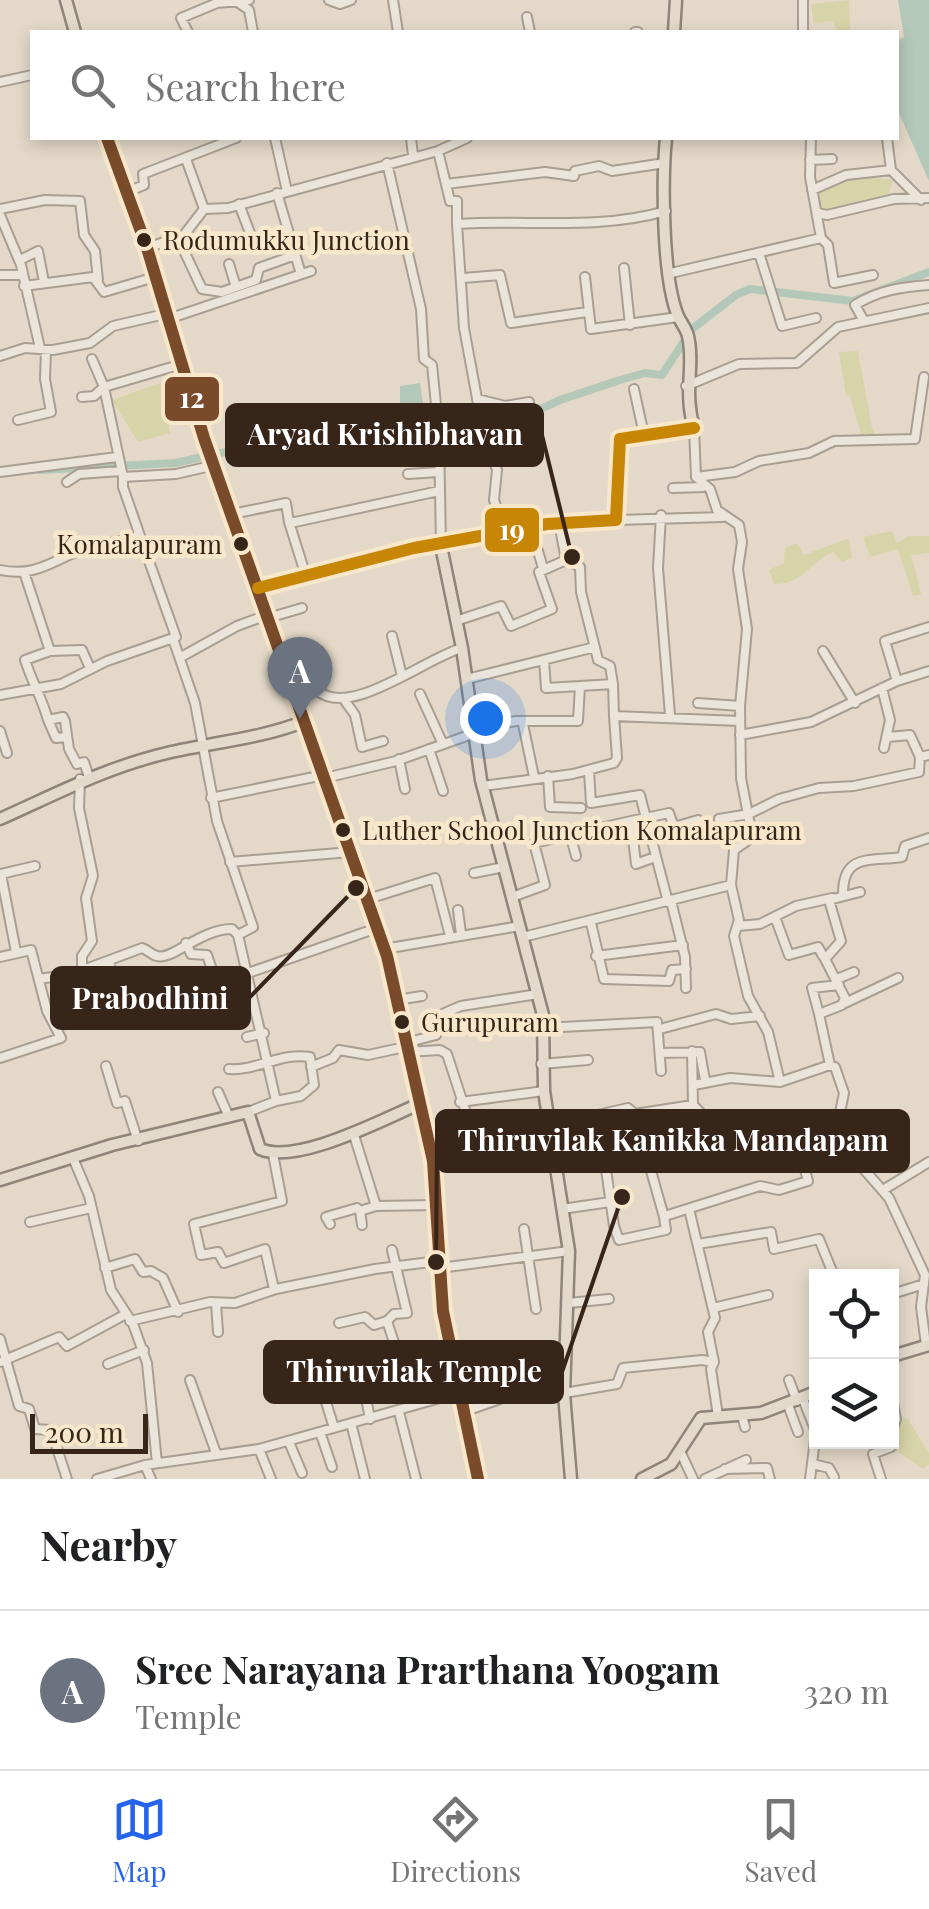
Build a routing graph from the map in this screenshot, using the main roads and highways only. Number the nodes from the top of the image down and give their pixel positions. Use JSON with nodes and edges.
{"nodes":[{"id":1,"x":66,"y":0,"type":"edge"},
{"id":2,"x":676,"y":0,"type":"edge"},
{"id":3,"x":75,"y":30,"type":"edge"},
{"id":4,"x":674,"y":30,"type":"edge"},
{"id":5,"x":108,"y":140,"type":"edge"},
{"id":6,"x":666,"y":140,"type":"edge"},
{"id":7,"x":441,"y":546,"type":"junction"},
{"id":8,"x":258,"y":588,"type":"junction"},
{"id":9,"x":305,"y":722,"type":"junction"},
{"id":10,"x":0,"y":819,"type":"edge"},
{"id":11,"x":418,"y":1104,"type":"junction"},
{"id":12,"x":3,"y":1180,"type":"edge"},
{"id":13,"x":928,"y":1345,"type":"edge"},
{"id":14,"x":899,"y":1354,"type":"edge"},
{"id":15,"x":809,"y":1396,"type":"edge"},
{"id":16,"x":650,"y":1477,"type":"edge"},
{"id":17,"x":478,"y":1479,"type":"edge"},
{"id":18,"x":570,"y":1479,"type":"edge"}],
"edges":[{"from":1,"to":3,"type":"main road"},
{"from":2,"to":4,"type":"main road"},
{"from":5,"to":8,"type":"main road"},
{"from":6,"to":7,"type":"main road"},
{"from":7,"to":8,"type":"main road"},
{"from":7,"to":18,"type":"main road"},
{"from":8,"to":9,"type":"main road"},
{"from":9,"to":10,"type":"main road"},
{"from":9,"to":11,"type":"main road"},
{"from":11,"to":12,"type":"main road"},
{"from":11,"to":17,"type":"main road"},
{"from":13,"to":14,"type":"main road"},
{"from":15,"to":16,"type":"main road"}]}
